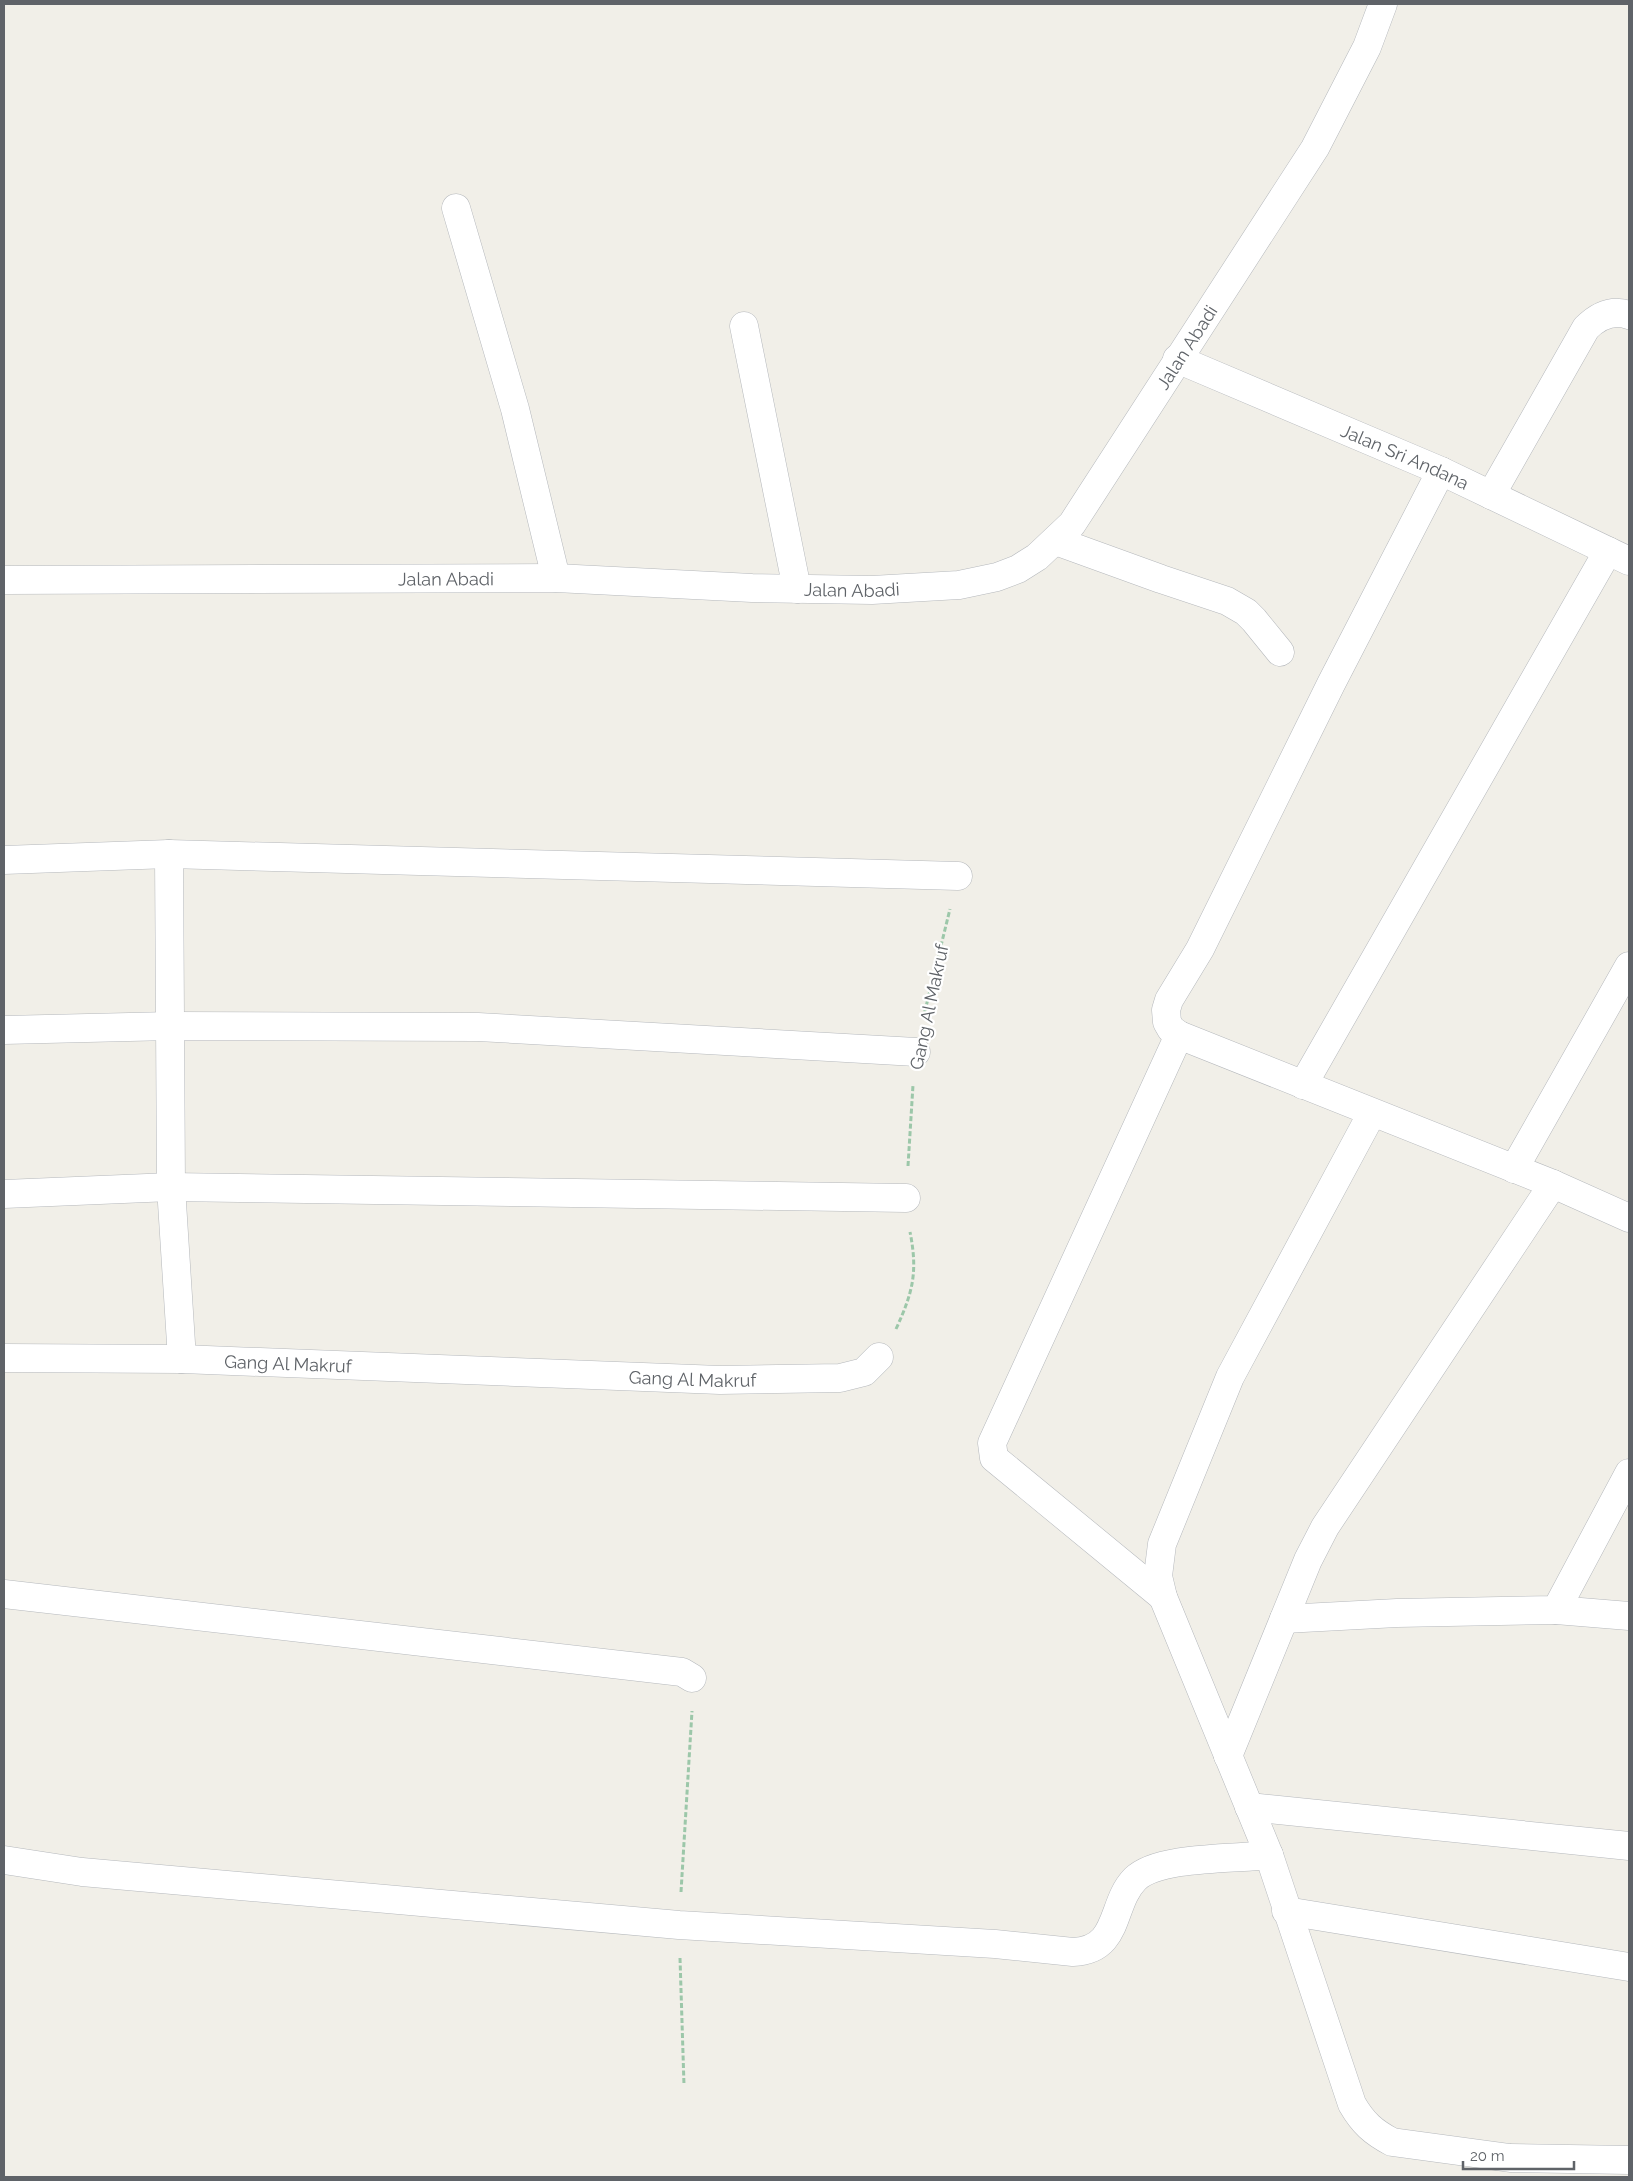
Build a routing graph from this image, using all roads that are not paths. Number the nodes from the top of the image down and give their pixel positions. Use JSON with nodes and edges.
{"nodes":[{"id":1,"x":1383,"y":4,"type":"edge"},
{"id":2,"x":456,"y":208,"type":"dead end"},
{"id":3,"x":1629,"y":315,"type":"edge"},
{"id":4,"x":744,"y":326,"type":"dead end"},
{"id":5,"x":1177,"y":359,"type":"junction"},
{"id":6,"x":1440,"y":471,"type":"junction"},
{"id":7,"x":1492,"y":496,"type":"junction"},
{"id":8,"x":1056,"y":541,"type":"junction"},
{"id":9,"x":1619,"y":556,"type":"edge"},
{"id":10,"x":556,"y":578,"type":"junction"},
{"id":11,"x":4,"y":580,"type":"edge"},
{"id":12,"x":797,"y":588,"type":"junction"},
{"id":13,"x":1280,"y":652,"type":"dead end"},
{"id":14,"x":169,"y":854,"type":"junction"},
{"id":15,"x":4,"y":860,"type":"edge"},
{"id":16,"x":958,"y":876,"type":"road end"},
{"id":17,"x":1629,"y":966,"type":"edge"},
{"id":18,"x":171,"y":1026,"type":"junction"},
{"id":19,"x":4,"y":1030,"type":"edge"},
{"id":20,"x":1179,"y":1035,"type":"junction"},
{"id":21,"x":916,"y":1052,"type":"road end"},
{"id":22,"x":1302,"y":1085,"type":"junction"},
{"id":23,"x":1372,"y":1113,"type":"junction"},
{"id":24,"x":1514,"y":1169,"type":"junction"},
{"id":25,"x":1553,"y":1184,"type":"junction"},
{"id":26,"x":171,"y":1187,"type":"junction"},
{"id":27,"x":4,"y":1194,"type":"edge"},
{"id":28,"x":906,"y":1198,"type":"road end"},
{"id":29,"x":1629,"y":1218,"type":"edge"},
{"id":30,"x":879,"y":1357,"type":"road end"},
{"id":31,"x":4,"y":1358,"type":"edge"},
{"id":32,"x":182,"y":1359,"type":"junction"},
{"id":33,"x":1629,"y":1473,"type":"edge"},
{"id":34,"x":4,"y":1594,"type":"edge"},
{"id":35,"x":1163,"y":1597,"type":"junction"},
{"id":36,"x":1556,"y":1610,"type":"junction"},
{"id":37,"x":1629,"y":1616,"type":"edge"},
{"id":38,"x":1284,"y":1619,"type":"junction"},
{"id":39,"x":692,"y":1678,"type":"road end"},
{"id":40,"x":1228,"y":1756,"type":"junction"},
{"id":41,"x":1249,"y":1807,"type":"junction"},
{"id":42,"x":1629,"y":1846,"type":"edge"},
{"id":43,"x":1256,"y":1857,"type":"junction"},
{"id":44,"x":4,"y":1860,"type":"edge"},
{"id":45,"x":1286,"y":1911,"type":"junction"},
{"id":46,"x":1629,"y":1967,"type":"edge"},
{"id":47,"x":1629,"y":2160,"type":"edge"}],
"edges":[{"from":1,"to":5,"type":"street","name":"Jalan Abadi"},
{"from":2,"to":10,"type":"street"},
{"from":3,"to":7,"type":"street"},
{"from":4,"to":12,"type":"street"},
{"from":5,"to":6,"type":"street","name":"Jalan Sri Andana"},
{"from":5,"to":8,"type":"street","name":"Jalan Abadi"},
{"from":6,"to":7,"type":"street","name":"Jalan Sri Andana"},
{"from":6,"to":20,"type":"street"},
{"from":7,"to":9,"type":"street","name":"Jalan Sri Andana"},
{"from":8,"to":12,"type":"street","name":"Jalan Abadi"},
{"from":8,"to":13,"type":"street"},
{"from":9,"to":22,"type":"street"},
{"from":10,"to":11,"type":"street","name":"Jalan Abadi"},
{"from":10,"to":12,"type":"street","name":"Jalan Abadi"},
{"from":14,"to":15,"type":"street"},
{"from":14,"to":16,"type":"street"},
{"from":14,"to":18,"type":"street"},
{"from":17,"to":24,"type":"street"},
{"from":18,"to":19,"type":"street"},
{"from":18,"to":21,"type":"street"},
{"from":18,"to":26,"type":"street"},
{"from":20,"to":22,"type":"street"},
{"from":20,"to":35,"type":"street"},
{"from":22,"to":23,"type":"street"},
{"from":23,"to":24,"type":"street"},
{"from":23,"to":35,"type":"street"},
{"from":24,"to":25,"type":"street"},
{"from":25,"to":29,"type":"street"},
{"from":25,"to":38,"type":"street"},
{"from":26,"to":27,"type":"street"},
{"from":26,"to":28,"type":"street"},
{"from":26,"to":32,"type":"street"},
{"from":30,"to":32,"type":"street","name":"Gang Al Makruf"},
{"from":31,"to":32,"type":"street","name":"Gang Al Makruf"},
{"from":33,"to":36,"type":"street"},
{"from":34,"to":39,"type":"street"},
{"from":35,"to":40,"type":"street"},
{"from":36,"to":37,"type":"street"},
{"from":36,"to":38,"type":"street"},
{"from":38,"to":40,"type":"street"},
{"from":40,"to":41,"type":"street"},
{"from":41,"to":42,"type":"street"},
{"from":41,"to":43,"type":"street"},
{"from":43,"to":44,"type":"street"},
{"from":43,"to":45,"type":"street"},
{"from":45,"to":46,"type":"street"},
{"from":45,"to":47,"type":"street"}]}
